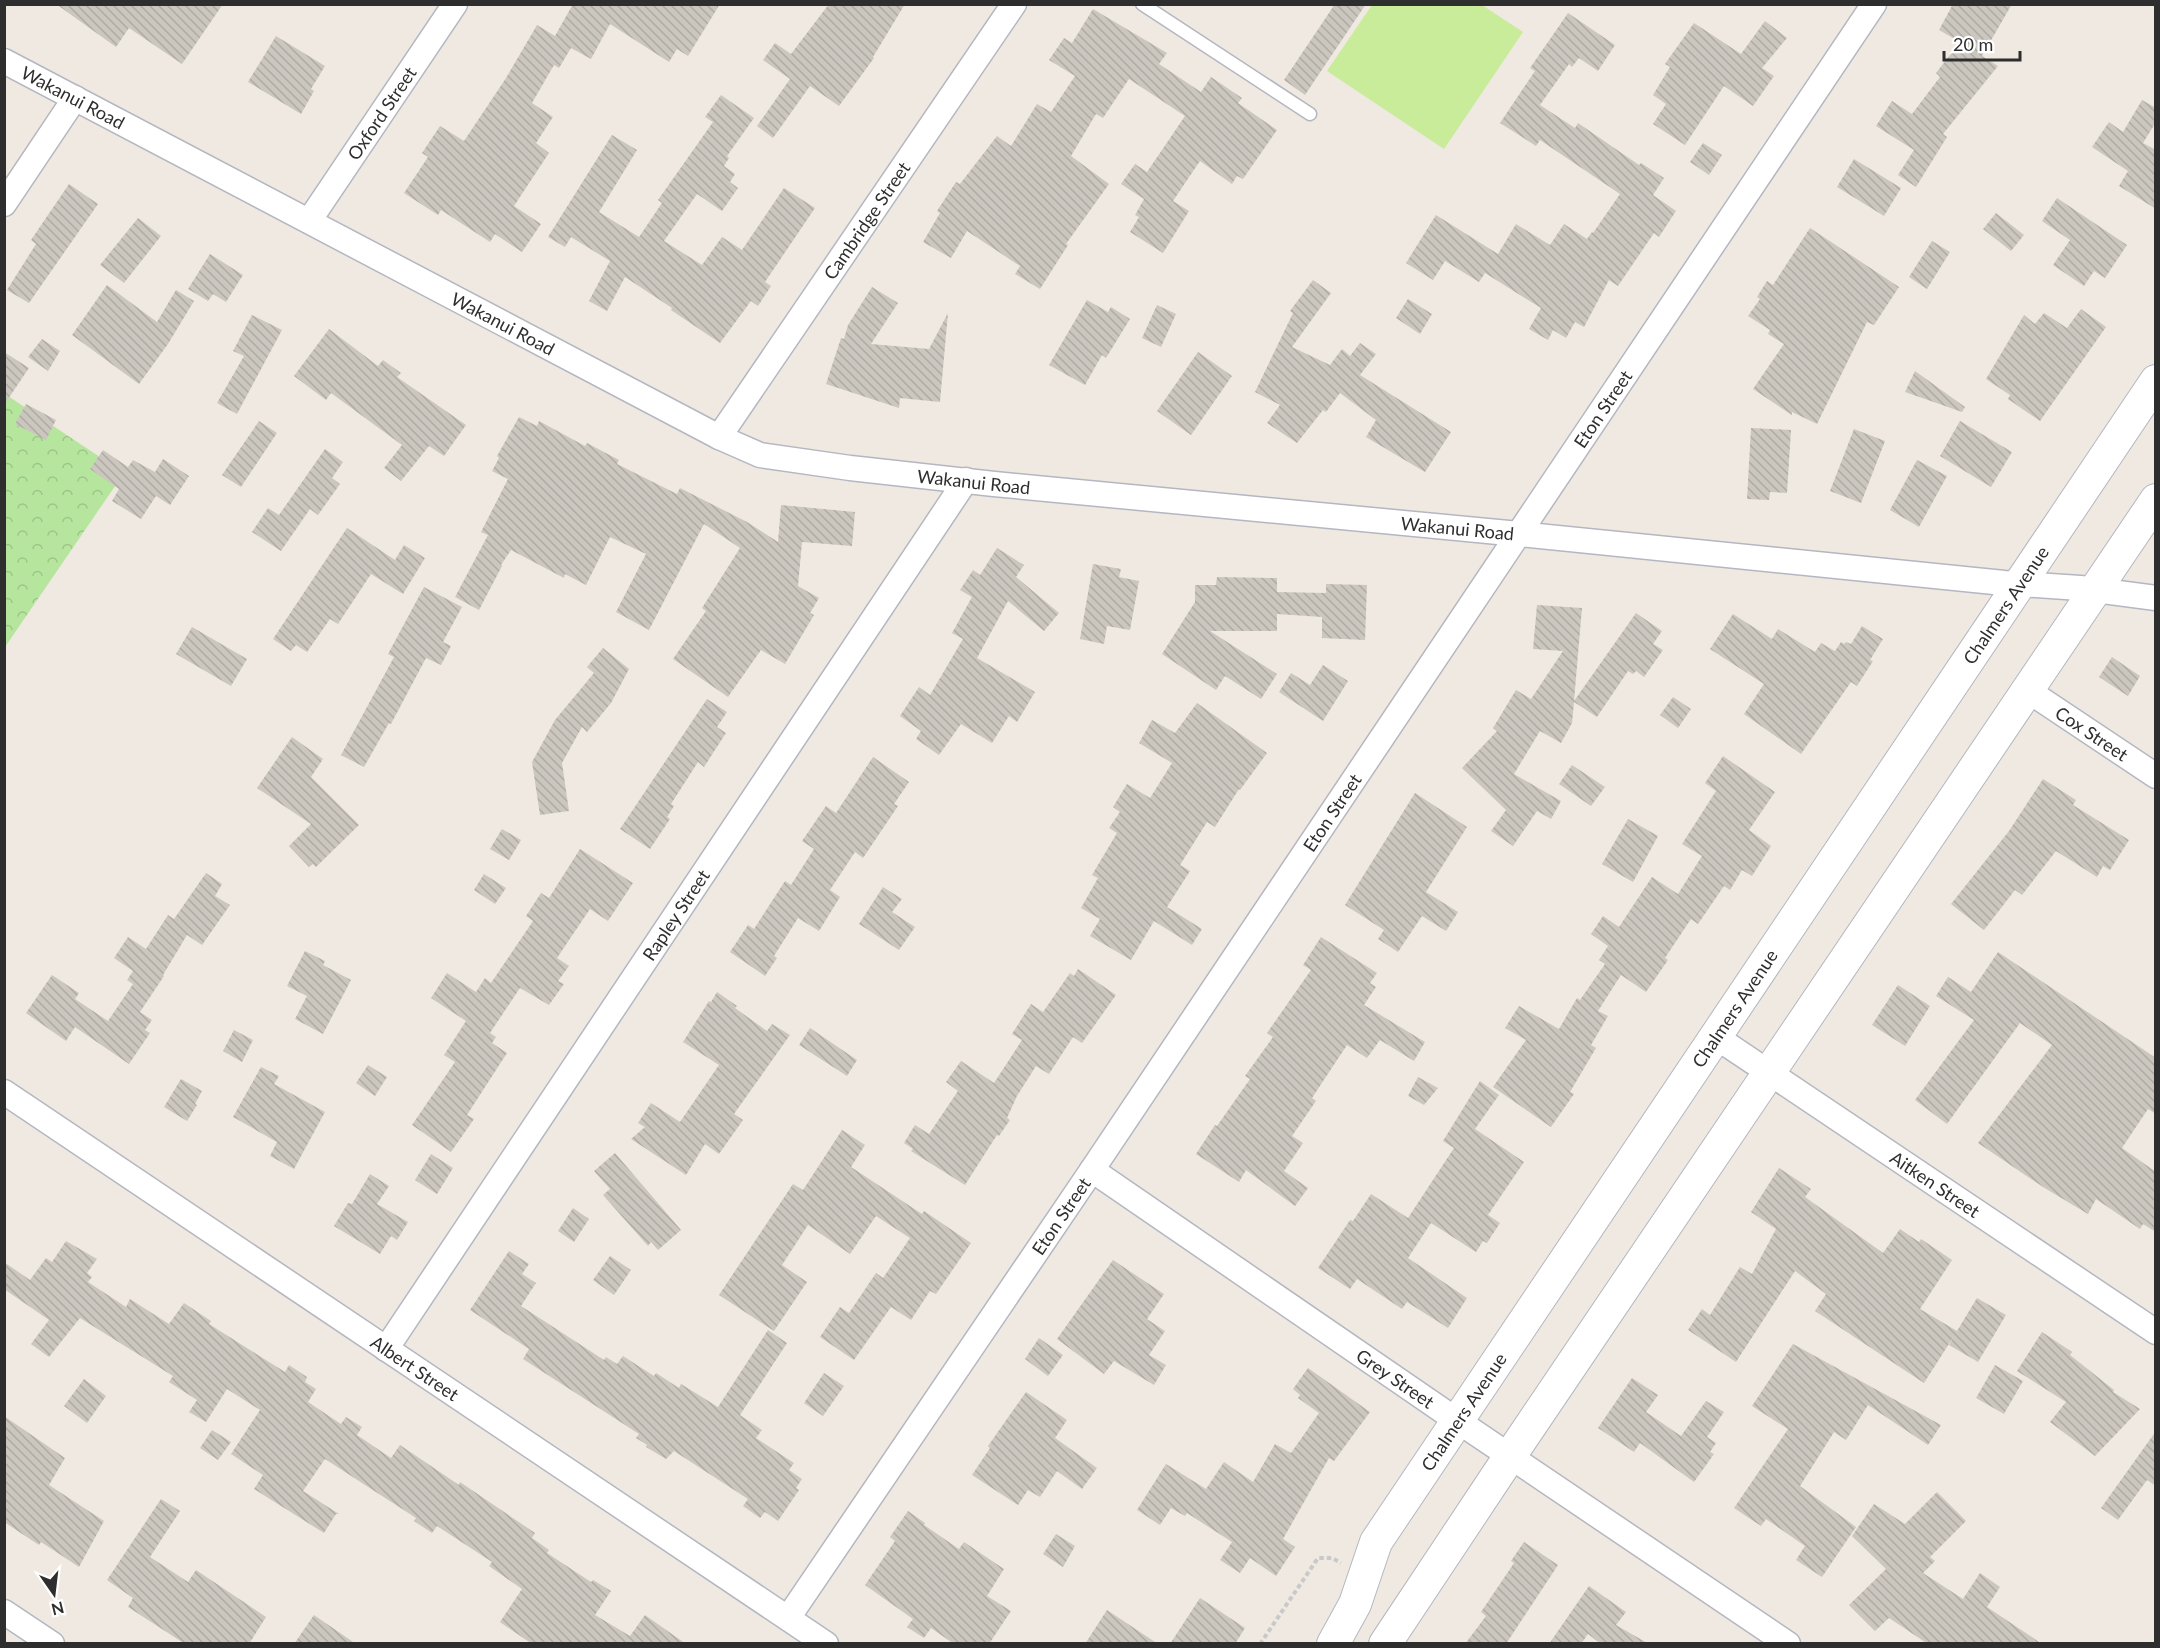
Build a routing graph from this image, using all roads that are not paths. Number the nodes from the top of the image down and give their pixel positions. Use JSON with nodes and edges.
{"nodes":[{"id":1,"x":455,"y":4,"type":"edge"},
{"id":2,"x":1014,"y":4,"type":"edge"},
{"id":3,"x":1142,"y":4,"type":"edge"},
{"id":4,"x":1874,"y":4,"type":"edge"},
{"id":5,"x":4,"y":61,"type":"edge"},
{"id":6,"x":75,"y":98,"type":"junction"},
{"id":7,"x":1310,"y":114,"type":"dead end"},
{"id":8,"x":4,"y":204,"type":"edge"},
{"id":9,"x":309,"y":221,"type":"junction"},
{"id":10,"x":2156,"y":381,"type":"edge"},
{"id":11,"x":719,"y":437,"type":"junction"},
{"id":12,"x":966,"y":480,"type":"junction"},
{"id":13,"x":2156,"y":500,"type":"edge"},
{"id":14,"x":1520,"y":534,"type":"junction"},
{"id":15,"x":2027,"y":584,"type":"junction"},
{"id":16,"x":2094,"y":591,"type":"junction"},
{"id":17,"x":2156,"y":598,"type":"edge"},
{"id":18,"x":2027,"y":690,"type":"junction"},
{"id":19,"x":2156,"y":777,"type":"edge"},
{"id":20,"x":1716,"y":1037,"type":"junction"},
{"id":21,"x":1770,"y":1073,"type":"junction"},
{"id":22,"x":4,"y":1092,"type":"edge"},
{"id":23,"x":1092,"y":1170,"type":"junction"},
{"id":24,"x":2156,"y":1332,"type":"edge"},
{"id":25,"x":386,"y":1349,"type":"junction"},
{"id":26,"x":1457,"y":1420,"type":"junction"},
{"id":27,"x":1510,"y":1456,"type":"junction"},
{"id":28,"x":4,"y":1612,"type":"edge"},
{"id":29,"x":788,"y":1618,"type":"junction"},
{"id":30,"x":52,"y":1644,"type":"edge"},
{"id":31,"x":826,"y":1644,"type":"edge"},
{"id":32,"x":1333,"y":1644,"type":"edge"},
{"id":33,"x":1385,"y":1644,"type":"edge"},
{"id":34,"x":1788,"y":1644,"type":"edge"}],
"edges":[{"from":1,"to":9,"type":"street","name":"Oxford Street"},
{"from":2,"to":11,"type":"street","name":"Cambridge Street"},
{"from":3,"to":7,"type":"lane"},
{"from":4,"to":14,"type":"street","name":"Eton Street"},
{"from":5,"to":6,"type":"street","name":"Wakanui Road"},
{"from":6,"to":8,"type":"street"},
{"from":6,"to":9,"type":"street","name":"Wakanui Road"},
{"from":9,"to":11,"type":"street","name":"Wakanui Road"},
{"from":10,"to":15,"type":"street","name":"Chalmers Avenue"},
{"from":11,"to":12,"type":"street","name":"Wakanui Road"},
{"from":12,"to":14,"type":"street","name":"Wakanui Road"},
{"from":12,"to":25,"type":"street","name":"Rapley Street"},
{"from":13,"to":16,"type":"street"},
{"from":14,"to":15,"type":"street","name":"Wakanui Road"},
{"from":14,"to":23,"type":"street","name":"Eton Street"},
{"from":15,"to":16,"type":"street","name":"Wakanui Road"},
{"from":15,"to":20,"type":"street","name":"Chalmers Avenue"},
{"from":16,"to":17,"type":"street","name":"Wakanui Road"},
{"from":16,"to":18,"type":"street"},
{"from":18,"to":19,"type":"street","name":"Cox Street"},
{"from":18,"to":21,"type":"street"},
{"from":20,"to":21,"type":"street","name":"Aitken Street"},
{"from":20,"to":26,"type":"street","name":"Chalmers Avenue"},
{"from":21,"to":24,"type":"street","name":"Aitken Street"},
{"from":21,"to":27,"type":"street"},
{"from":22,"to":25,"type":"street","name":"Albert Street"},
{"from":23,"to":26,"type":"street","name":"Grey Street"},
{"from":23,"to":29,"type":"street","name":"Eton Street"},
{"from":25,"to":29,"type":"street","name":"Albert Street"},
{"from":26,"to":27,"type":"street","name":"Grey Street"},
{"from":26,"to":32,"type":"street","name":"Chalmers Avenue"},
{"from":27,"to":33,"type":"street"},
{"from":27,"to":34,"type":"street","name":"Grey Street"},
{"from":28,"to":30,"type":"street"},
{"from":29,"to":31,"type":"street","name":"Albert Street"}]}
